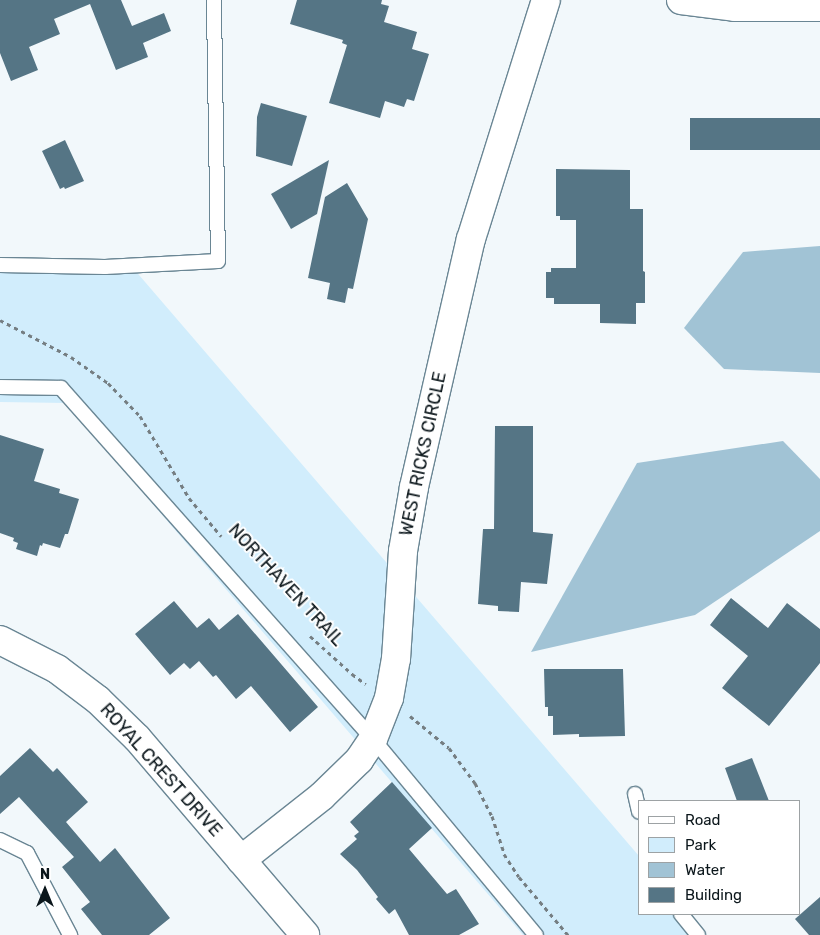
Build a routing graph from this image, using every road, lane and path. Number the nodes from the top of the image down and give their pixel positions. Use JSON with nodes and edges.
{"nodes":[{"id":1,"x":214,"y":0,"type":"edge"},
{"id":2,"x":546,"y":0,"type":"edge"},
{"id":3,"x":681,"y":0,"type":"edge"},
{"id":4,"x":731,"y":3,"type":"edge"},
{"id":5,"x":820,"y":8,"type":"edge"},
{"id":6,"x":0,"y":265,"type":"edge"},
{"id":7,"x":0,"y":320,"type":"edge"},
{"id":8,"x":0,"y":387,"type":"edge"},
{"id":9,"x":227,"y":542,"type":"dead end"},
{"id":10,"x":307,"y":634,"type":"dead end"},
{"id":11,"x":0,"y":640,"type":"edge"},
{"id":12,"x":389,"y":698,"type":"junction"},
{"id":13,"x":373,"y":739,"type":"junction"},
{"id":14,"x":635,"y":794,"type":"dead end"},
{"id":15,"x":638,"y":808,"type":"edge"},
{"id":16,"x":0,"y":840,"type":"edge"},
{"id":17,"x":241,"y":860,"type":"junction"},
{"id":18,"x":682,"y":915,"type":"edge"},
{"id":19,"x":70,"y":935,"type":"edge"},
{"id":20,"x":304,"y":935,"type":"edge"},
{"id":21,"x":536,"y":935,"type":"edge"},
{"id":22,"x":568,"y":935,"type":"edge"},
{"id":23,"x":698,"y":935,"type":"edge"}],
"edges":[{"from":1,"to":6,"type":"lane"},
{"from":2,"to":12,"type":"street","name":"WEST RICKS CIRCLE"},
{"from":3,"to":4,"type":"street"},
{"from":4,"to":5,"type":"street"},
{"from":7,"to":9,"type":"path","name":"NORTHAVEN TRAIL"},
{"from":8,"to":13,"type":"lane"},
{"from":10,"to":12,"type":"path","name":"NORTHAVEN TRAIL"},
{"from":11,"to":17,"type":"street","name":"ROYAL CREST DRIVE"},
{"from":12,"to":13,"type":"street","name":"WEST RICKS CIRCLE"},
{"from":12,"to":22,"type":"path","name":"NORTHAVEN TRAIL"},
{"from":13,"to":17,"type":"street","name":"WEST RICKS CIRCLE"},
{"from":13,"to":21,"type":"lane"},
{"from":14,"to":15,"type":"lane"},
{"from":16,"to":19,"type":"lane"},
{"from":17,"to":20,"type":"street","name":"ROYAL CREST DRIVE"},
{"from":18,"to":23,"type":"lane"}]}
